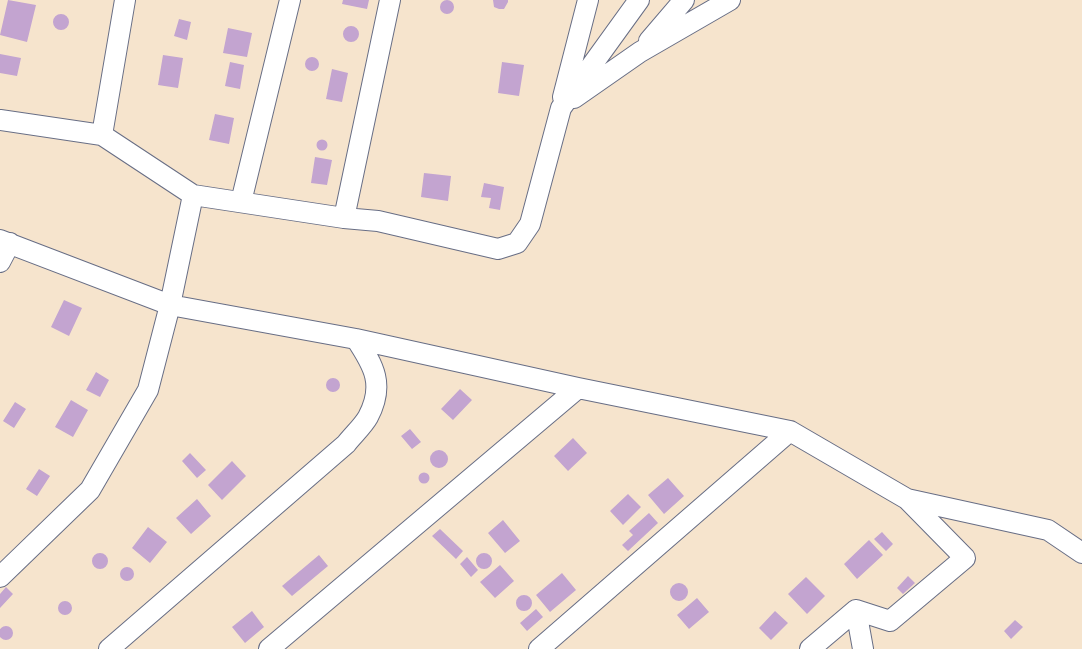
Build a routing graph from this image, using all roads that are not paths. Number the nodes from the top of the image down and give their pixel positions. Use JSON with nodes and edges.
{"nodes":[{"id":1,"x":126,"y":0,"type":"edge"},
{"id":2,"x":290,"y":0,"type":"edge"},
{"id":3,"x":390,"y":0,"type":"edge"},
{"id":4,"x":588,"y":0,"type":"edge"},
{"id":5,"x":639,"y":0,"type":"edge"},
{"id":6,"x":684,"y":0,"type":"edge"},
{"id":7,"x":722,"y":3,"type":"edge"},
{"id":8,"x":640,"y":52,"type":"junction"},
{"id":9,"x":561,"y":108,"type":"junction"},
{"id":10,"x":0,"y":120,"type":"edge"},
{"id":11,"x":102,"y":135,"type":"junction"},
{"id":12,"x":193,"y":195,"type":"junction"},
{"id":13,"x":241,"y":202,"type":"junction"},
{"id":14,"x":344,"y":218,"type":"junction"},
{"id":15,"x":5,"y":242,"type":"edge"},
{"id":16,"x":0,"y":262,"type":"edge"},
{"id":17,"x":170,"y":305,"type":"junction"},
{"id":18,"x":356,"y":339,"type":"junction"},
{"id":19,"x":578,"y":388,"type":"junction"},
{"id":20,"x":790,"y":431,"type":"junction"},
{"id":21,"x":906,"y":499,"type":"junction"},
{"id":22,"x":1082,"y":553,"type":"edge"},
{"id":23,"x":0,"y":577,"type":"edge"},
{"id":24,"x":856,"y":610,"type":"junction"},
{"id":25,"x":109,"y":649,"type":"edge"},
{"id":26,"x":269,"y":649,"type":"edge"},
{"id":27,"x":540,"y":649,"type":"edge"},
{"id":28,"x":810,"y":649,"type":"edge"},
{"id":29,"x":864,"y":649,"type":"edge"}],
"edges":[{"from":1,"to":11,"type":"street"},
{"from":2,"to":13,"type":"street"},
{"from":3,"to":14,"type":"street"},
{"from":4,"to":9,"type":"street"},
{"from":5,"to":9,"type":"street"},
{"from":6,"to":8,"type":"street"},
{"from":7,"to":8,"type":"street"},
{"from":8,"to":9,"type":"street"},
{"from":9,"to":14,"type":"street"},
{"from":10,"to":11,"type":"street"},
{"from":11,"to":12,"type":"street"},
{"from":12,"to":13,"type":"street"},
{"from":12,"to":17,"type":"street"},
{"from":13,"to":14,"type":"street"},
{"from":15,"to":16,"type":"street"},
{"from":15,"to":17,"type":"street"},
{"from":17,"to":18,"type":"street"},
{"from":17,"to":23,"type":"street"},
{"from":18,"to":19,"type":"street"},
{"from":18,"to":25,"type":"street"},
{"from":19,"to":20,"type":"street"},
{"from":19,"to":26,"type":"street"},
{"from":20,"to":21,"type":"street"},
{"from":20,"to":27,"type":"street"},
{"from":21,"to":22,"type":"street"},
{"from":21,"to":24,"type":"street"},
{"from":24,"to":28,"type":"street"},
{"from":24,"to":29,"type":"street"}]}
